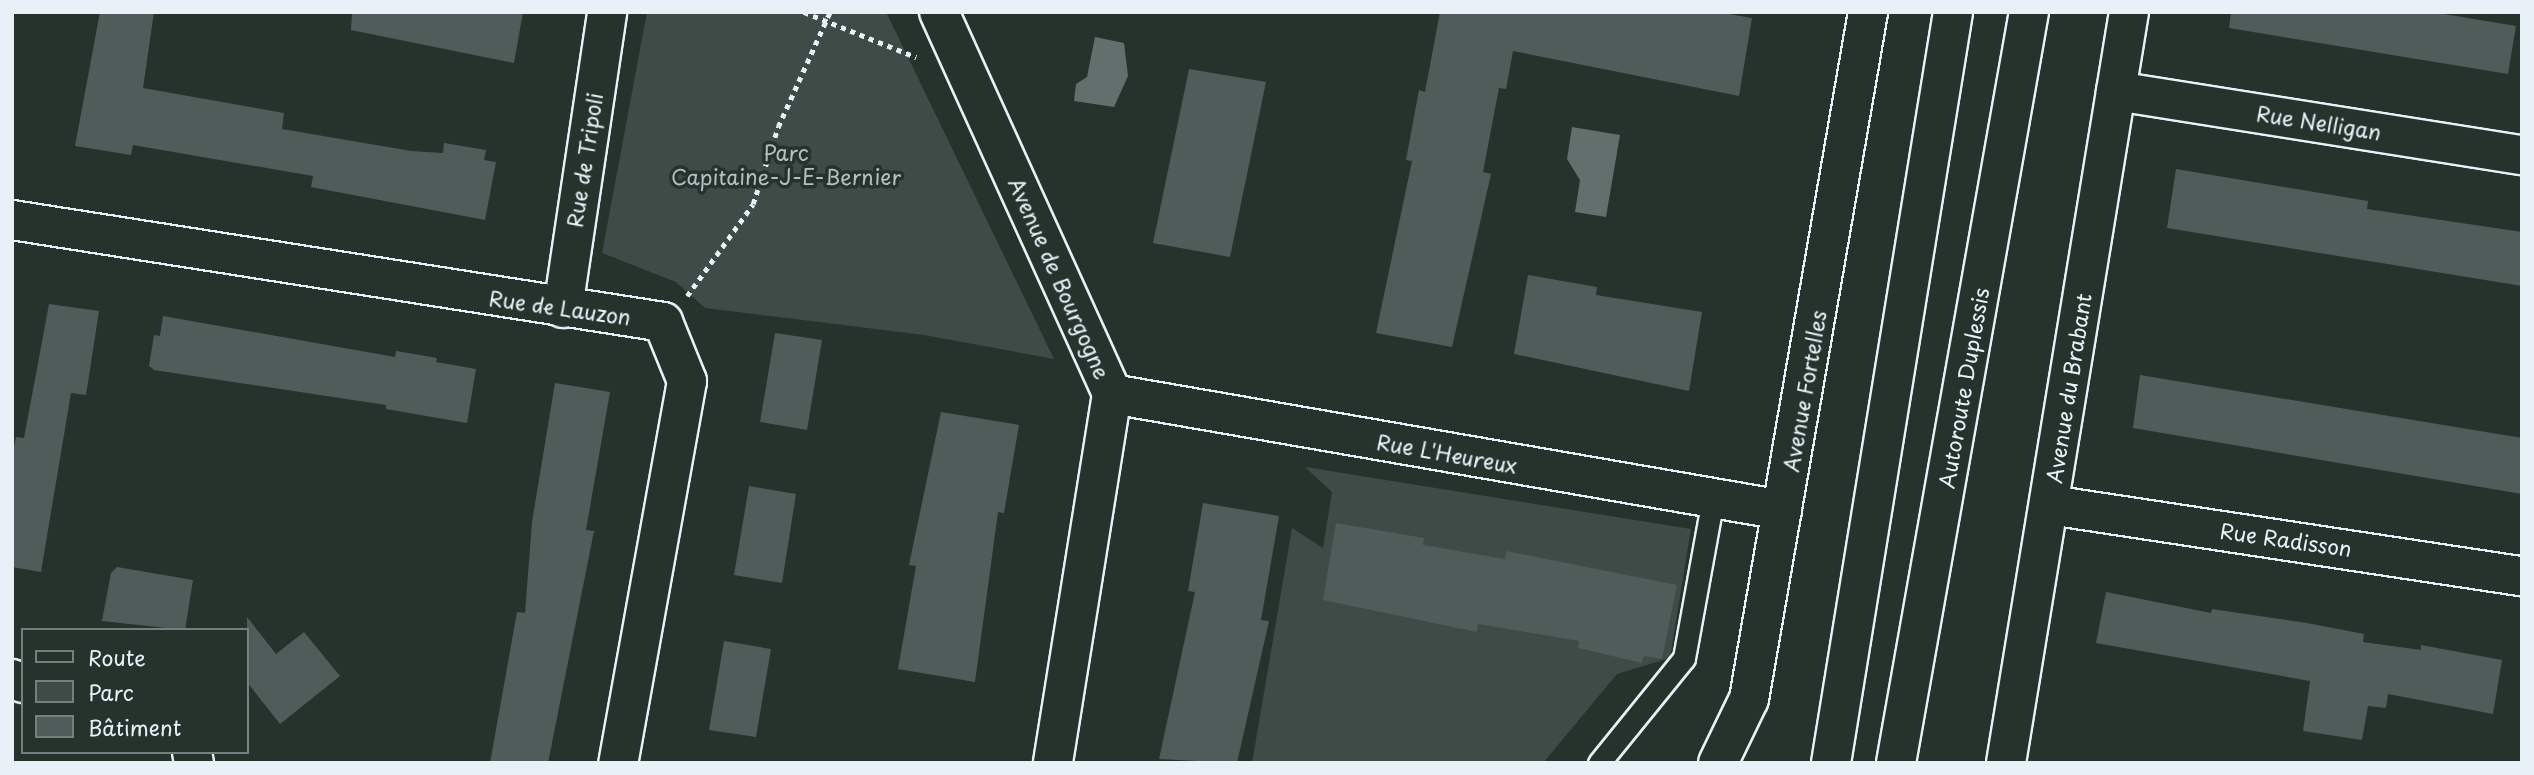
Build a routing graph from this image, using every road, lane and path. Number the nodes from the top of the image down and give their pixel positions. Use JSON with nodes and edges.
{"nodes":[{"id":1,"x":607,"y":12,"type":"edge"},
{"id":2,"x":803,"y":12,"type":"edge"},
{"id":3,"x":830,"y":12,"type":"edge"},
{"id":4,"x":939,"y":12,"type":"edge"},
{"id":5,"x":1868,"y":12,"type":"edge"},
{"id":6,"x":1953,"y":12,"type":"edge"},
{"id":7,"x":2029,"y":12,"type":"edge"},
{"id":8,"x":2129,"y":12,"type":"edge"},
{"id":9,"x":827,"y":23,"type":"junction"},
{"id":10,"x":969,"y":78,"type":"junction"},
{"id":11,"x":2116,"y":91,"type":"junction"},
{"id":12,"x":2522,"y":155,"type":"edge"},
{"id":13,"x":12,"y":220,"type":"edge"},
{"id":14,"x":564,"y":308,"type":"junction"},
{"id":15,"x":663,"y":322,"type":"junction"},
{"id":16,"x":1112,"y":394,"type":"junction"},
{"id":17,"x":1713,"y":498,"type":"junction"},
{"id":18,"x":2050,"y":505,"type":"junction"},
{"id":19,"x":1783,"y":510,"type":"junction"},
{"id":20,"x":2522,"y":576,"type":"edge"},
{"id":21,"x":618,"y":763,"type":"edge"},
{"id":22,"x":1053,"y":763,"type":"edge"},
{"id":23,"x":1599,"y":763,"type":"edge"},
{"id":24,"x":1718,"y":763,"type":"edge"},
{"id":25,"x":1830,"y":763,"type":"edge"},
{"id":26,"x":1896,"y":763,"type":"edge"},
{"id":27,"x":2006,"y":763,"type":"edge"}],
"edges":[{"from":1,"to":14,"type":"main road","name":"Rue de Tripoli"},
{"from":2,"to":9,"type":"path"},
{"from":3,"to":9,"type":"path"},
{"from":4,"to":10,"type":"main road","name":"Avenue de Bourgogne"},
{"from":5,"to":19,"type":"main road","name":"Avenue Fortelles"},
{"from":6,"to":25,"type":"main road"},
{"from":7,"to":26,"type":"main road","name":"Autoroute Duplessis"},
{"from":8,"to":11,"type":"main road","name":"Avenue du Brabant"},
{"from":9,"to":10,"type":"path"},
{"from":9,"to":15,"type":"path"},
{"from":10,"to":16,"type":"main road","name":"Avenue de Bourgogne"},
{"from":11,"to":12,"type":"main road","name":"Rue Nelligan"},
{"from":11,"to":18,"type":"main road","name":"Avenue du Brabant"},
{"from":13,"to":14,"type":"main road","name":"Rue de Lauzon"},
{"from":14,"to":15,"type":"main road","name":"Rue de Lauzon"},
{"from":15,"to":21,"type":"main road","name":"Rue de Lauzon"},
{"from":16,"to":17,"type":"main road","name":"Rue L'Heureux"},
{"from":16,"to":22,"type":"main road","name":"Avenue de Bourgogne"},
{"from":17,"to":19,"type":"main road","name":"Rue L'Heureux"},
{"from":17,"to":23,"type":"lane"},
{"from":18,"to":20,"type":"main road","name":"Rue Radisson"},
{"from":18,"to":27,"type":"main road","name":"Avenue du Brabant"},
{"from":19,"to":24,"type":"main road","name":"Avenue Fortelles"}]}
